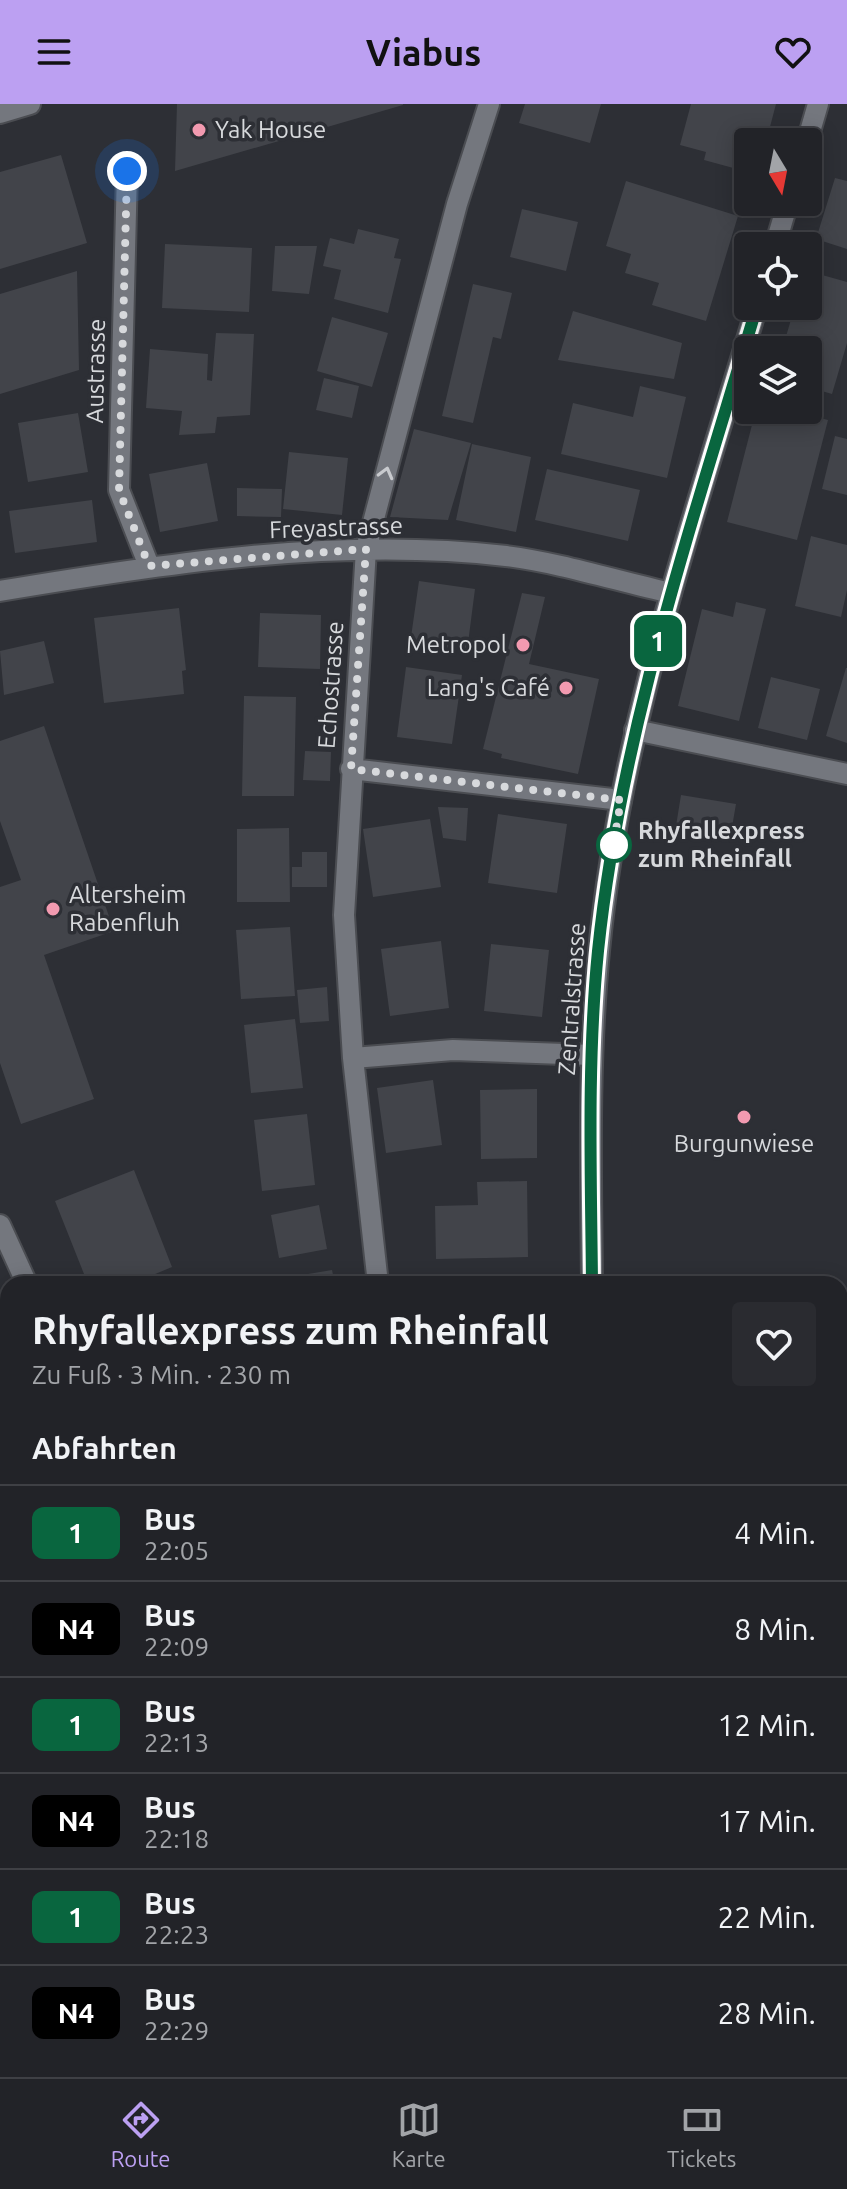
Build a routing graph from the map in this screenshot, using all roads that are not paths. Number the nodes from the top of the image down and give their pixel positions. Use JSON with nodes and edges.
{"nodes":[{"id":1,"x":30,"y":104,"type":"edge"},
{"id":2,"x":489,"y":104,"type":"edge"},
{"id":3,"x":818,"y":104,"type":"edge"},
{"id":4,"x":0,"y":113,"type":"edge"},
{"id":5,"x":811,"y":128,"type":"edge"},
{"id":6,"x":127,"y":171,"type":"dead end"},
{"id":7,"x":753,"y":320,"type":"edge"},
{"id":8,"x":366,"y":549,"type":"junction"},
{"id":9,"x":149,"y":566,"type":"junction"},
{"id":10,"x":0,"y":591,"type":"edge"},
{"id":11,"x":671,"y":593,"type":"junction"},
{"id":12,"x":635,"y":730,"type":"junction"},
{"id":13,"x":351,"y":769,"type":"junction"},
{"id":14,"x":847,"y":774,"type":"edge"},
{"id":15,"x":621,"y":800,"type":"junction"},
{"id":16,"x":592,"y":1055,"type":"junction"},
{"id":17,"x":353,"y":1058,"type":"junction"},
{"id":18,"x":0,"y":1225,"type":"edge"},
{"id":19,"x":23,"y":1276,"type":"edge"},
{"id":20,"x":377,"y":1276,"type":"edge"},
{"id":21,"x":592,"y":1276,"type":"edge"}],
"edges":[{"from":1,"to":4,"type":"street"},
{"from":8,"to":2,"type":"street","name":"Echostrasse","one_way":true},
{"from":3,"to":5,"type":"street"},
{"from":6,"to":9,"type":"street","name":"Austrasse"},
{"from":7,"to":11,"type":"street","name":"Zentralstrasse"},
{"from":8,"to":9,"type":"street","name":"Freyastrasse"},
{"from":8,"to":11,"type":"street","name":"Freyastrasse"},
{"from":8,"to":13,"type":"street","name":"Echostrasse"},
{"from":9,"to":10,"type":"street","name":"Freyastrasse"},
{"from":11,"to":12,"type":"street","name":"Zentralstrasse"},
{"from":12,"to":14,"type":"street"},
{"from":12,"to":15,"type":"street","name":"Zentralstrasse"},
{"from":13,"to":15,"type":"street"},
{"from":13,"to":17,"type":"street","name":"Echostrasse"},
{"from":15,"to":16,"type":"street","name":"Zentralstrasse"},
{"from":16,"to":17,"type":"street"},
{"from":16,"to":21,"type":"street","name":"Zentralstrasse"},
{"from":17,"to":20,"type":"street","name":"Echostrasse"},
{"from":18,"to":19,"type":"street"}]}
